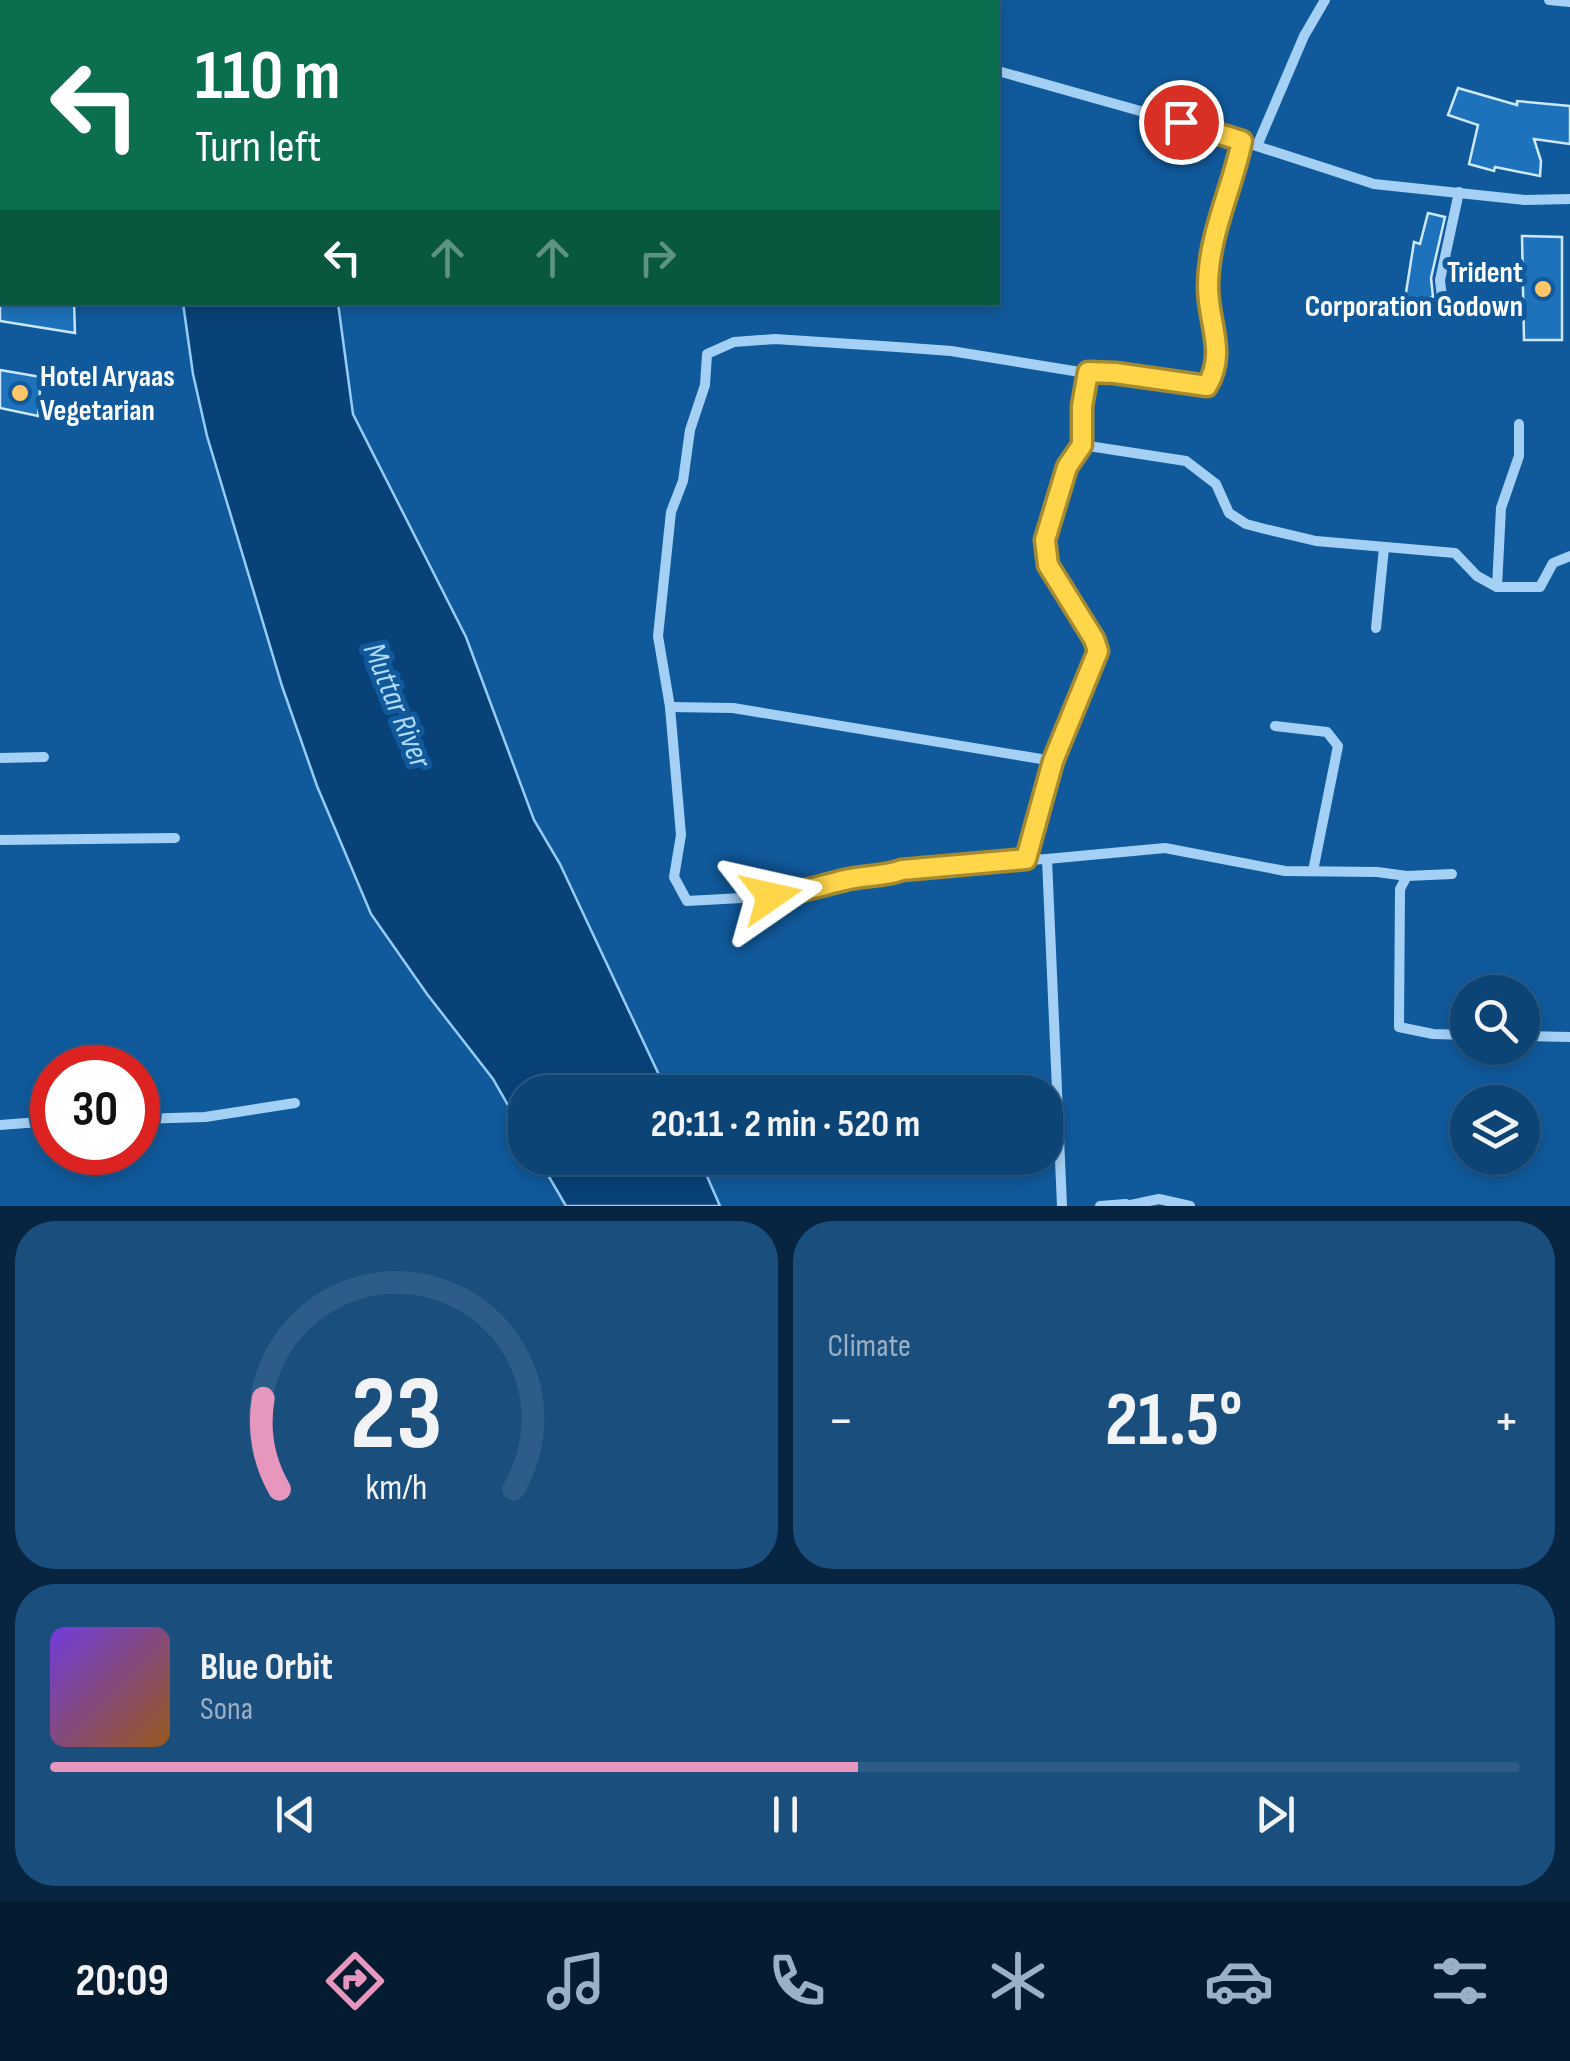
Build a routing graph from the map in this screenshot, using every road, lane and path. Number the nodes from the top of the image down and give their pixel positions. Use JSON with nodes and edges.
{"nodes":[{"id":1,"x":1324,"y":0,"type":"edge"},
{"id":2,"x":1549,"y":0,"type":"edge"},
{"id":3,"x":1570,"y":2,"type":"edge"},
{"id":4,"x":1000,"y":72,"type":"edge"},
{"id":5,"x":1242,"y":141,"type":"junction"},
{"id":6,"x":1257,"y":146,"type":"junction"},
{"id":7,"x":1459,"y":192,"type":"junction"},
{"id":8,"x":1570,"y":199,"type":"edge"},
{"id":9,"x":1442,"y":298,"type":"dead end"},
{"id":10,"x":1088,"y":372,"type":"junction"},
{"id":11,"x":1519,"y":424,"type":"dead end"},
{"id":12,"x":1082,"y":445,"type":"junction"},
{"id":13,"x":1384,"y":548,"type":"junction"},
{"id":14,"x":1570,"y":556,"type":"edge"},
{"id":15,"x":1497,"y":586,"type":"junction"},
{"id":16,"x":1376,"y":628,"type":"dead end"},
{"id":17,"x":670,"y":706,"type":"junction"},
{"id":18,"x":1275,"y":726,"type":"dead end"},
{"id":19,"x":44,"y":757,"type":"dead end"},
{"id":20,"x":0,"y":758,"type":"edge"},
{"id":21,"x":1053,"y":761,"type":"junction"},
{"id":22,"x":175,"y":838,"type":"dead end"},
{"id":23,"x":0,"y":840,"type":"edge"},
{"id":24,"x":1026,"y":859,"type":"junction"},
{"id":25,"x":1047,"y":859,"type":"junction"},
{"id":26,"x":1313,"y":871,"type":"junction"},
{"id":27,"x":1452,"y":874,"type":"dead end"},
{"id":28,"x":1406,"y":876,"type":"junction"},
{"id":29,"x":1450,"y":1035,"type":"edge"},
{"id":30,"x":1540,"y":1036,"type":"edge"},
{"id":31,"x":1570,"y":1037,"type":"edge"},
{"id":32,"x":295,"y":1103,"type":"dead end"},
{"id":33,"x":160,"y":1118,"type":"edge"},
{"id":34,"x":30,"y":1123,"type":"edge"},
{"id":35,"x":0,"y":1125,"type":"edge"},
{"id":36,"x":1126,"y":1205,"type":"edge"},
{"id":37,"x":1062,"y":1206,"type":"edge"},
{"id":38,"x":1100,"y":1206,"type":"edge"},
{"id":39,"x":1190,"y":1206,"type":"edge"}],
"edges":[{"from":1,"to":6,"type":"street"},
{"from":2,"to":3,"type":"street"},
{"from":4,"to":5,"type":"street"},
{"from":5,"to":6,"type":"street"},
{"from":5,"to":10,"type":"street"},
{"from":6,"to":7,"type":"street"},
{"from":7,"to":8,"type":"street"},
{"from":7,"to":9,"type":"street"},
{"from":10,"to":12,"type":"street"},
{"from":10,"to":17,"type":"street"},
{"from":11,"to":15,"type":"street"},
{"from":12,"to":13,"type":"street"},
{"from":12,"to":21,"type":"street"},
{"from":13,"to":15,"type":"street"},
{"from":13,"to":16,"type":"street"},
{"from":14,"to":15,"type":"street"},
{"from":17,"to":21,"type":"street"},
{"from":17,"to":24,"type":"street"},
{"from":18,"to":26,"type":"street"},
{"from":19,"to":20,"type":"street"},
{"from":21,"to":24,"type":"street"},
{"from":22,"to":23,"type":"street"},
{"from":24,"to":25,"type":"street"},
{"from":25,"to":26,"type":"street"},
{"from":25,"to":37,"type":"street"},
{"from":26,"to":28,"type":"street"},
{"from":27,"to":28,"type":"street"},
{"from":28,"to":29,"type":"street"},
{"from":30,"to":31,"type":"street"},
{"from":32,"to":33,"type":"street"},
{"from":34,"to":35,"type":"street"},
{"from":36,"to":38,"type":"street"},
{"from":36,"to":39,"type":"street"}]}
